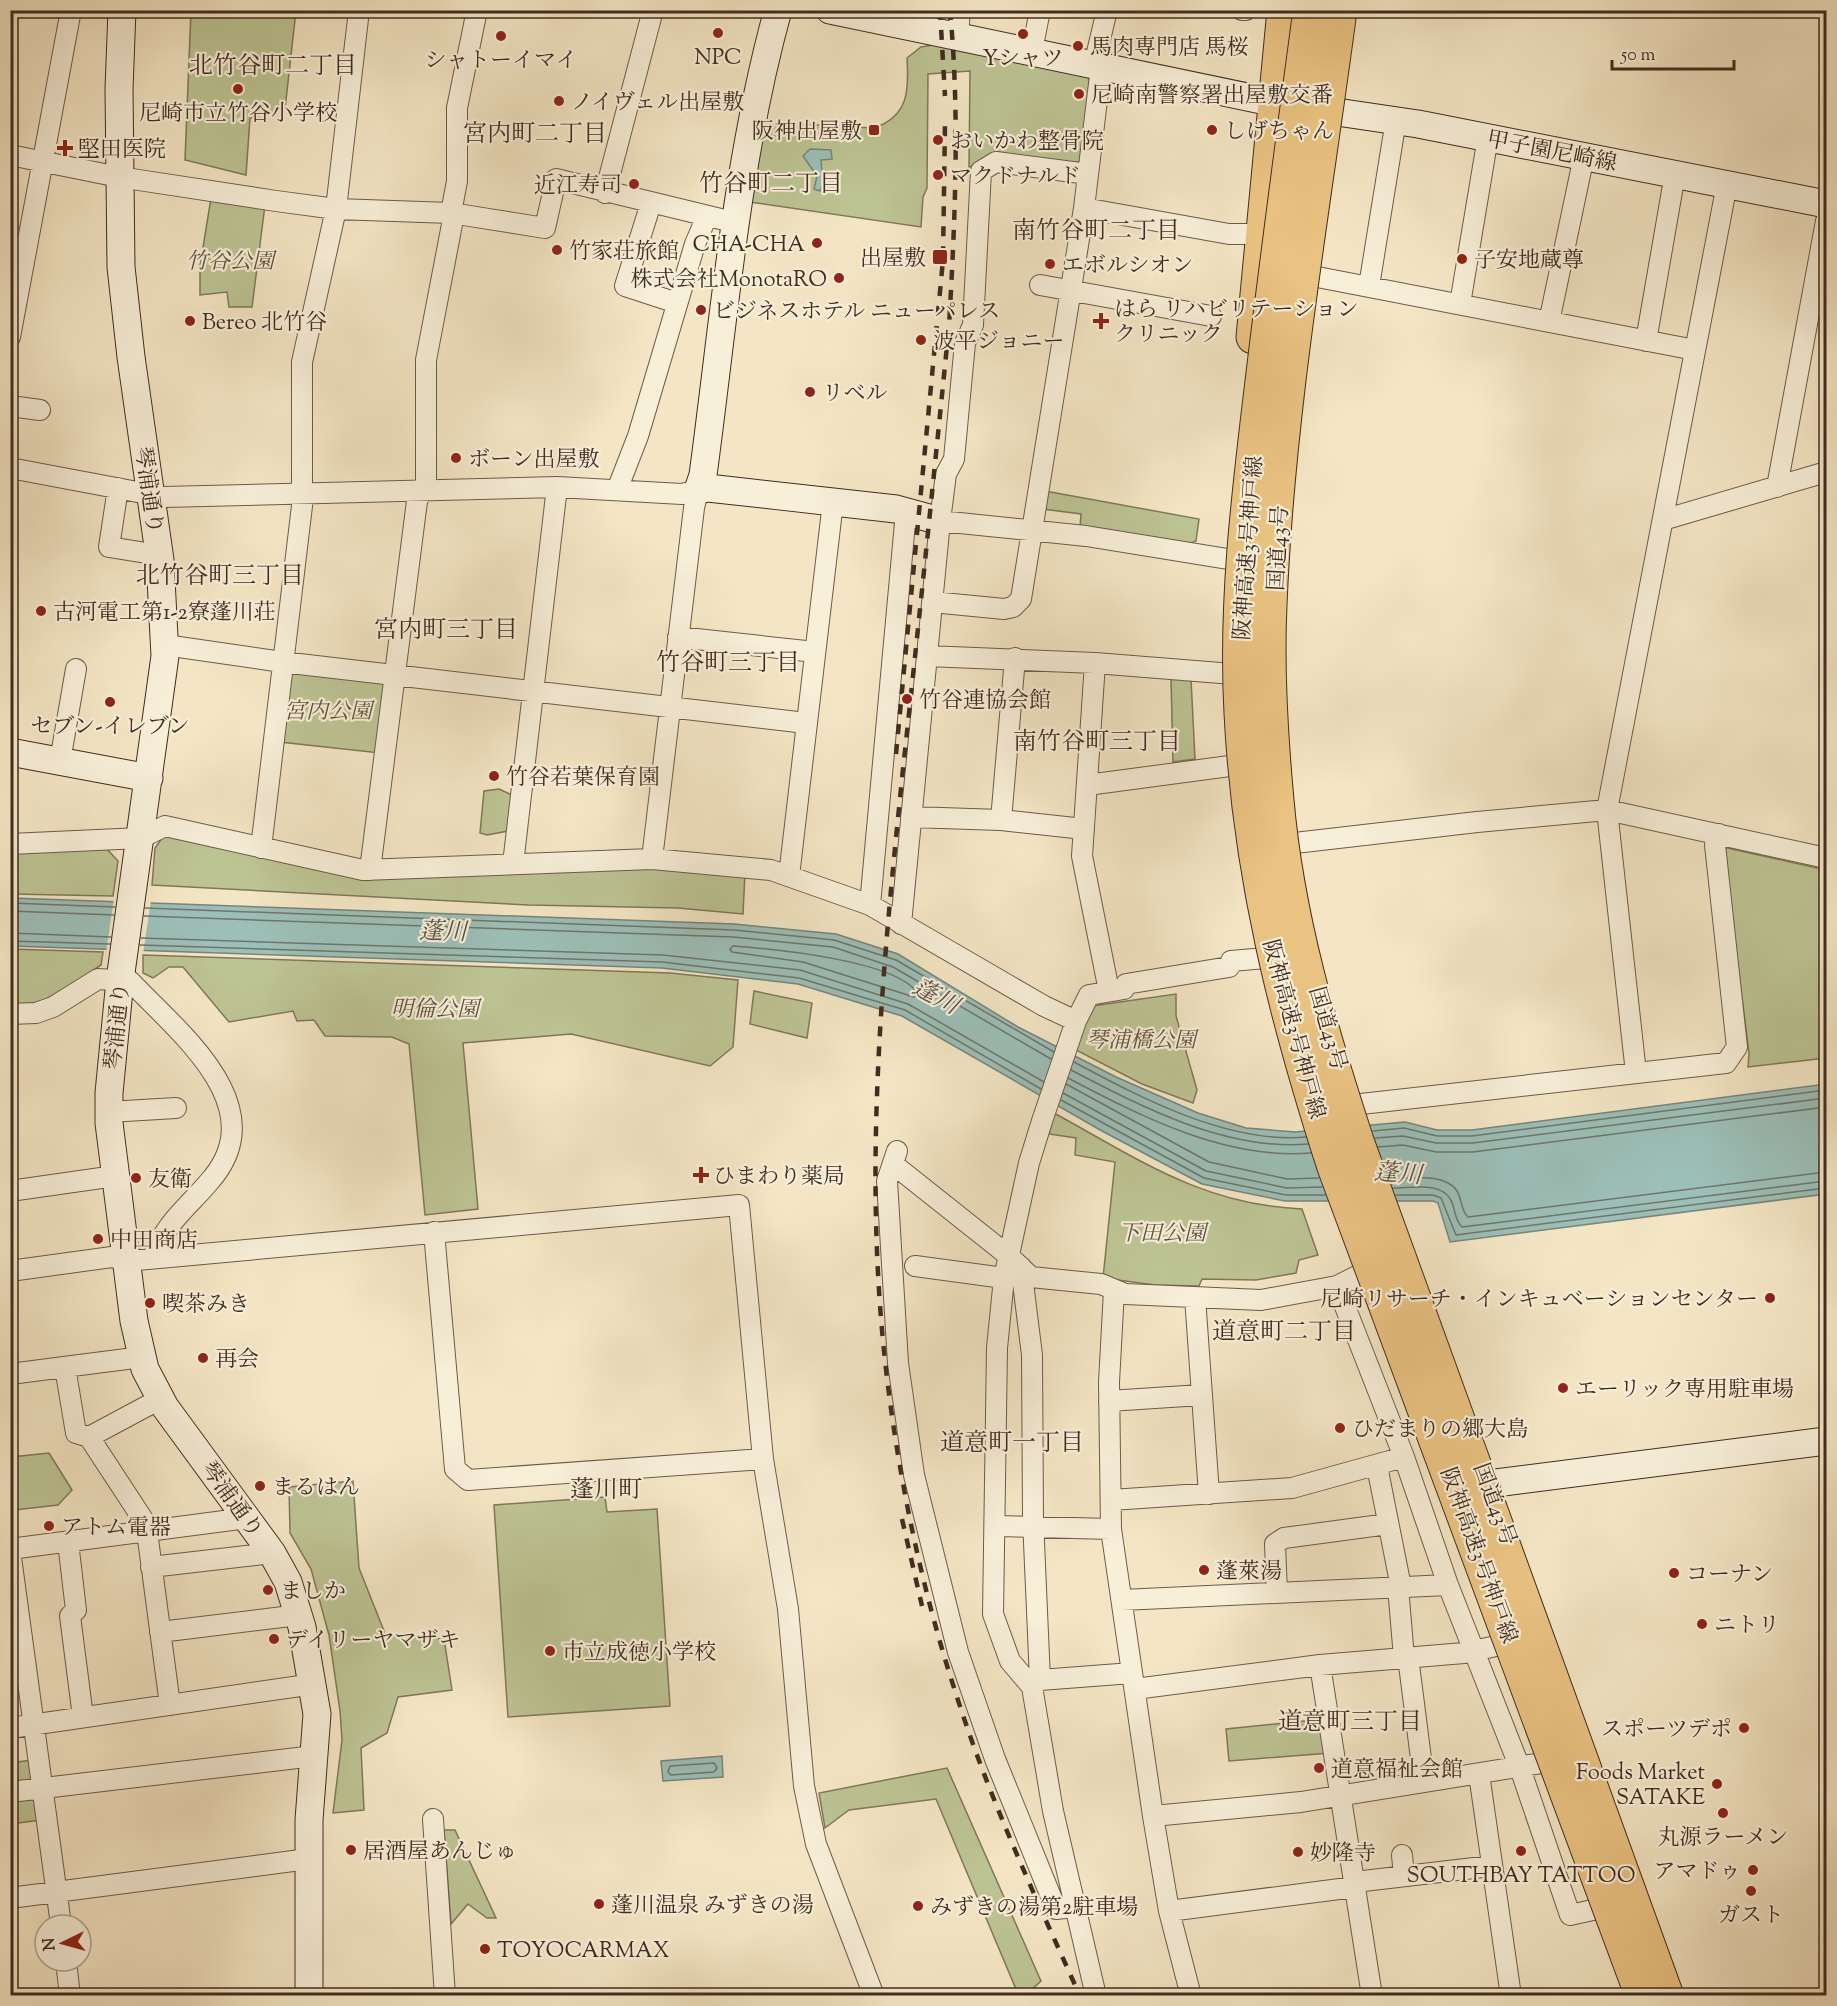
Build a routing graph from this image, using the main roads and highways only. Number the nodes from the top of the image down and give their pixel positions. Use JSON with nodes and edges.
{"nodes":[{"id":1,"x":1284,"y":10,"type":"edge"},
{"id":2,"x":1310,"y":10,"type":"edge"},
{"id":3,"x":1341,"y":10,"type":"edge"},
{"id":4,"x":1634,"y":1995,"type":"edge"},
{"id":5,"x":1642,"y":1995,"type":"edge"},
{"id":6,"x":1667,"y":1995,"type":"edge"},
{"id":7,"x":1676,"y":1995,"type":"edge"}],
"edges":[{"from":1,"to":4,"type":"highway","name":"国道43号"},
{"from":2,"to":5,"type":"highway","name":"阪神高速3号神戸線","bridge":true},
{"from":3,"to":6,"type":"highway","name":"阪神高速3号神戸線","bridge":true},
{"from":3,"to":7,"type":"highway","name":"国道43号"}]}
